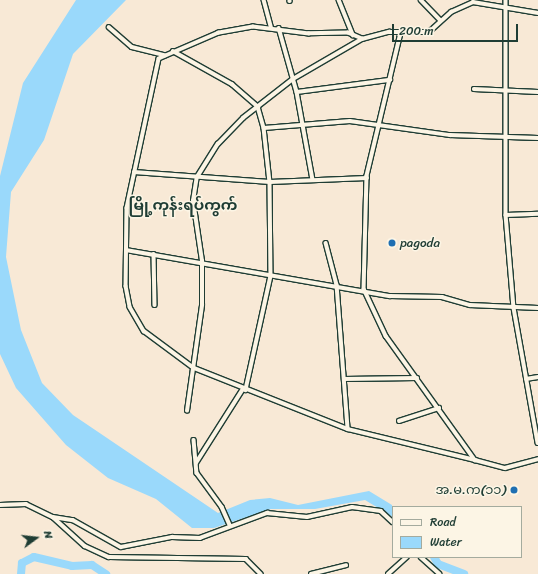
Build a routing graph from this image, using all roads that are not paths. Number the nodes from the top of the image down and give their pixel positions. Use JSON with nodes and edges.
{"nodes":[{"id":1,"x":264,"y":0,"type":"edge"},
{"id":2,"x":339,"y":0,"type":"edge"},
{"id":3,"x":421,"y":0,"type":"edge"},
{"id":4,"x":506,"y":0,"type":"edge"},
{"id":5,"x":468,"y":2,"type":"edge"},
{"id":6,"x":506,"y":6,"type":"junction"},
{"id":7,"x":538,"y":13,"type":"edge"},
{"id":8,"x":440,"y":20,"type":"junction"},
{"id":9,"x":109,"y":27,"type":"dead end"},
{"id":10,"x":271,"y":27,"type":"junction"},
{"id":11,"x":279,"y":28,"type":"junction"},
{"id":12,"x":401,"y":33,"type":"junction"},
{"id":13,"x":353,"y":35,"type":"junction"},
{"id":14,"x":362,"y":39,"type":"junction"},
{"id":15,"x":173,"y":51,"type":"junction"},
{"id":16,"x":165,"y":55,"type":"junction"},
{"id":17,"x":293,"y":79,"type":"junction"},
{"id":18,"x":390,"y":80,"type":"junction"},
{"id":19,"x":474,"y":89,"type":"dead end"},
{"id":20,"x":507,"y":91,"type":"junction"},
{"id":21,"x":297,"y":92,"type":"junction"},
{"id":22,"x":538,"y":92,"type":"edge"},
{"id":23,"x":258,"y":107,"type":"junction"},
{"id":24,"x":303,"y":124,"type":"junction"},
{"id":25,"x":379,"y":124,"type":"junction"},
{"id":26,"x":264,"y":128,"type":"junction"},
{"id":27,"x":538,"y":138,"type":"edge"},
{"id":28,"x":508,"y":140,"type":"junction"},
{"id":29,"x":134,"y":172,"type":"junction"},
{"id":30,"x":197,"y":177,"type":"junction"},
{"id":31,"x":366,"y":178,"type":"junction"},
{"id":32,"x":313,"y":180,"type":"junction"},
{"id":33,"x":270,"y":182,"type":"junction"},
{"id":34,"x":538,"y":214,"type":"edge"},
{"id":35,"x":506,"y":215,"type":"junction"},
{"id":36,"x":326,"y":243,"type":"dead end"},
{"id":37,"x":126,"y":250,"type":"junction"},
{"id":38,"x":154,"y":254,"type":"junction"},
{"id":39,"x":202,"y":261,"type":"junction"},
{"id":40,"x":271,"y":276,"type":"junction"},
{"id":41,"x":337,"y":285,"type":"junction"},
{"id":42,"x":364,"y":289,"type":"junction"},
{"id":43,"x":155,"y":305,"type":"dead end"},
{"id":44,"x":514,"y":308,"type":"junction"},
{"id":45,"x":538,"y":308,"type":"edge"},
{"id":46,"x":194,"y":368,"type":"junction"},
{"id":47,"x":538,"y":377,"type":"edge"},
{"id":48,"x":417,"y":378,"type":"junction"},
{"id":49,"x":526,"y":378,"type":"junction"},
{"id":50,"x":344,"y":379,"type":"junction"},
{"id":51,"x":244,"y":389,"type":"junction"},
{"id":52,"x":439,"y":408,"type":"junction"},
{"id":53,"x":187,"y":411,"type":"dead end"},
{"id":54,"x":399,"y":421,"type":"dead end"},
{"id":55,"x":348,"y":429,"type":"junction"},
{"id":56,"x":194,"y":440,"type":"dead end"},
{"id":57,"x":538,"y":443,"type":"edge"},
{"id":58,"x":538,"y":459,"type":"edge"},
{"id":59,"x":475,"y":460,"type":"junction"},
{"id":60,"x":196,"y":463,"type":"junction"},
{"id":61,"x":0,"y":505,"type":"edge"},
{"id":62,"x":53,"y":517,"type":"junction"},
{"id":63,"x":392,"y":521,"type":"edge"},
{"id":64,"x":229,"y":524,"type":"junction"},
{"id":65,"x":407,"y":558,"type":"edge"},
{"id":66,"x":422,"y":558,"type":"edge"},
{"id":67,"x":346,"y":565,"type":"dead end"},
{"id":68,"x":261,"y":574,"type":"edge"},
{"id":69,"x":311,"y":574,"type":"edge"},
{"id":70,"x":388,"y":574,"type":"edge"},
{"id":71,"x":440,"y":574,"type":"edge"}],
"edges":[{"from":1,"to":10,"type":"street"},
{"from":2,"to":13,"type":"street"},
{"from":3,"to":8,"type":"street"},
{"from":4,"to":6,"type":"street"},
{"from":5,"to":6,"type":"street"},
{"from":5,"to":8,"type":"street"},
{"from":6,"to":7,"type":"street"},
{"from":6,"to":20,"type":"street"},
{"from":8,"to":12,"type":"street"},
{"from":9,"to":16,"type":"street"},
{"from":10,"to":11,"type":"street"},
{"from":10,"to":15,"type":"street"},
{"from":11,"to":13,"type":"street"},
{"from":11,"to":17,"type":"street"},
{"from":12,"to":14,"type":"street"},
{"from":12,"to":18,"type":"street"},
{"from":13,"to":14,"type":"street"},
{"from":14,"to":17,"type":"street"},
{"from":15,"to":16,"type":"street"},
{"from":15,"to":23,"type":"street"},
{"from":16,"to":29,"type":"street"},
{"from":17,"to":21,"type":"street"},
{"from":17,"to":23,"type":"street"},
{"from":18,"to":21,"type":"street"},
{"from":18,"to":25,"type":"street"},
{"from":19,"to":20,"type":"street"},
{"from":20,"to":22,"type":"street"},
{"from":20,"to":28,"type":"street"},
{"from":21,"to":24,"type":"street"},
{"from":23,"to":26,"type":"street"},
{"from":23,"to":30,"type":"street"},
{"from":24,"to":25,"type":"street"},
{"from":24,"to":26,"type":"street"},
{"from":24,"to":32,"type":"street"},
{"from":25,"to":28,"type":"street"},
{"from":25,"to":31,"type":"street"},
{"from":26,"to":33,"type":"street"},
{"from":27,"to":28,"type":"street"},
{"from":28,"to":35,"type":"street"},
{"from":29,"to":30,"type":"street"},
{"from":29,"to":37,"type":"street"},
{"from":30,"to":33,"type":"street"},
{"from":30,"to":39,"type":"street"},
{"from":31,"to":32,"type":"street"},
{"from":31,"to":42,"type":"street"},
{"from":32,"to":33,"type":"street"},
{"from":33,"to":40,"type":"street"},
{"from":34,"to":35,"type":"street"},
{"from":35,"to":44,"type":"street"},
{"from":36,"to":41,"type":"street"},
{"from":37,"to":38,"type":"street"},
{"from":37,"to":46,"type":"street"},
{"from":38,"to":39,"type":"street"},
{"from":38,"to":43,"type":"street"},
{"from":39,"to":40,"type":"street"},
{"from":39,"to":46,"type":"street"},
{"from":40,"to":41,"type":"street"},
{"from":40,"to":51,"type":"street"},
{"from":41,"to":42,"type":"street"},
{"from":41,"to":50,"type":"street"},
{"from":42,"to":44,"type":"street"},
{"from":42,"to":48,"type":"street"},
{"from":44,"to":45,"type":"street"},
{"from":44,"to":49,"type":"street"},
{"from":46,"to":51,"type":"street"},
{"from":46,"to":53,"type":"street"},
{"from":47,"to":49,"type":"street"},
{"from":48,"to":50,"type":"street"},
{"from":48,"to":52,"type":"street"},
{"from":49,"to":57,"type":"street"},
{"from":50,"to":55,"type":"street"},
{"from":51,"to":55,"type":"street"},
{"from":51,"to":60,"type":"street"},
{"from":52,"to":54,"type":"street"},
{"from":52,"to":59,"type":"street"},
{"from":55,"to":59,"type":"street"},
{"from":56,"to":60,"type":"street"},
{"from":58,"to":59,"type":"street"},
{"from":60,"to":64,"type":"street"},
{"from":61,"to":62,"type":"street"},
{"from":62,"to":64,"type":"street"},
{"from":62,"to":68,"type":"street"},
{"from":63,"to":64,"type":"street"},
{"from":65,"to":70,"type":"street"},
{"from":66,"to":71,"type":"street"},
{"from":67,"to":69,"type":"street"}]}
